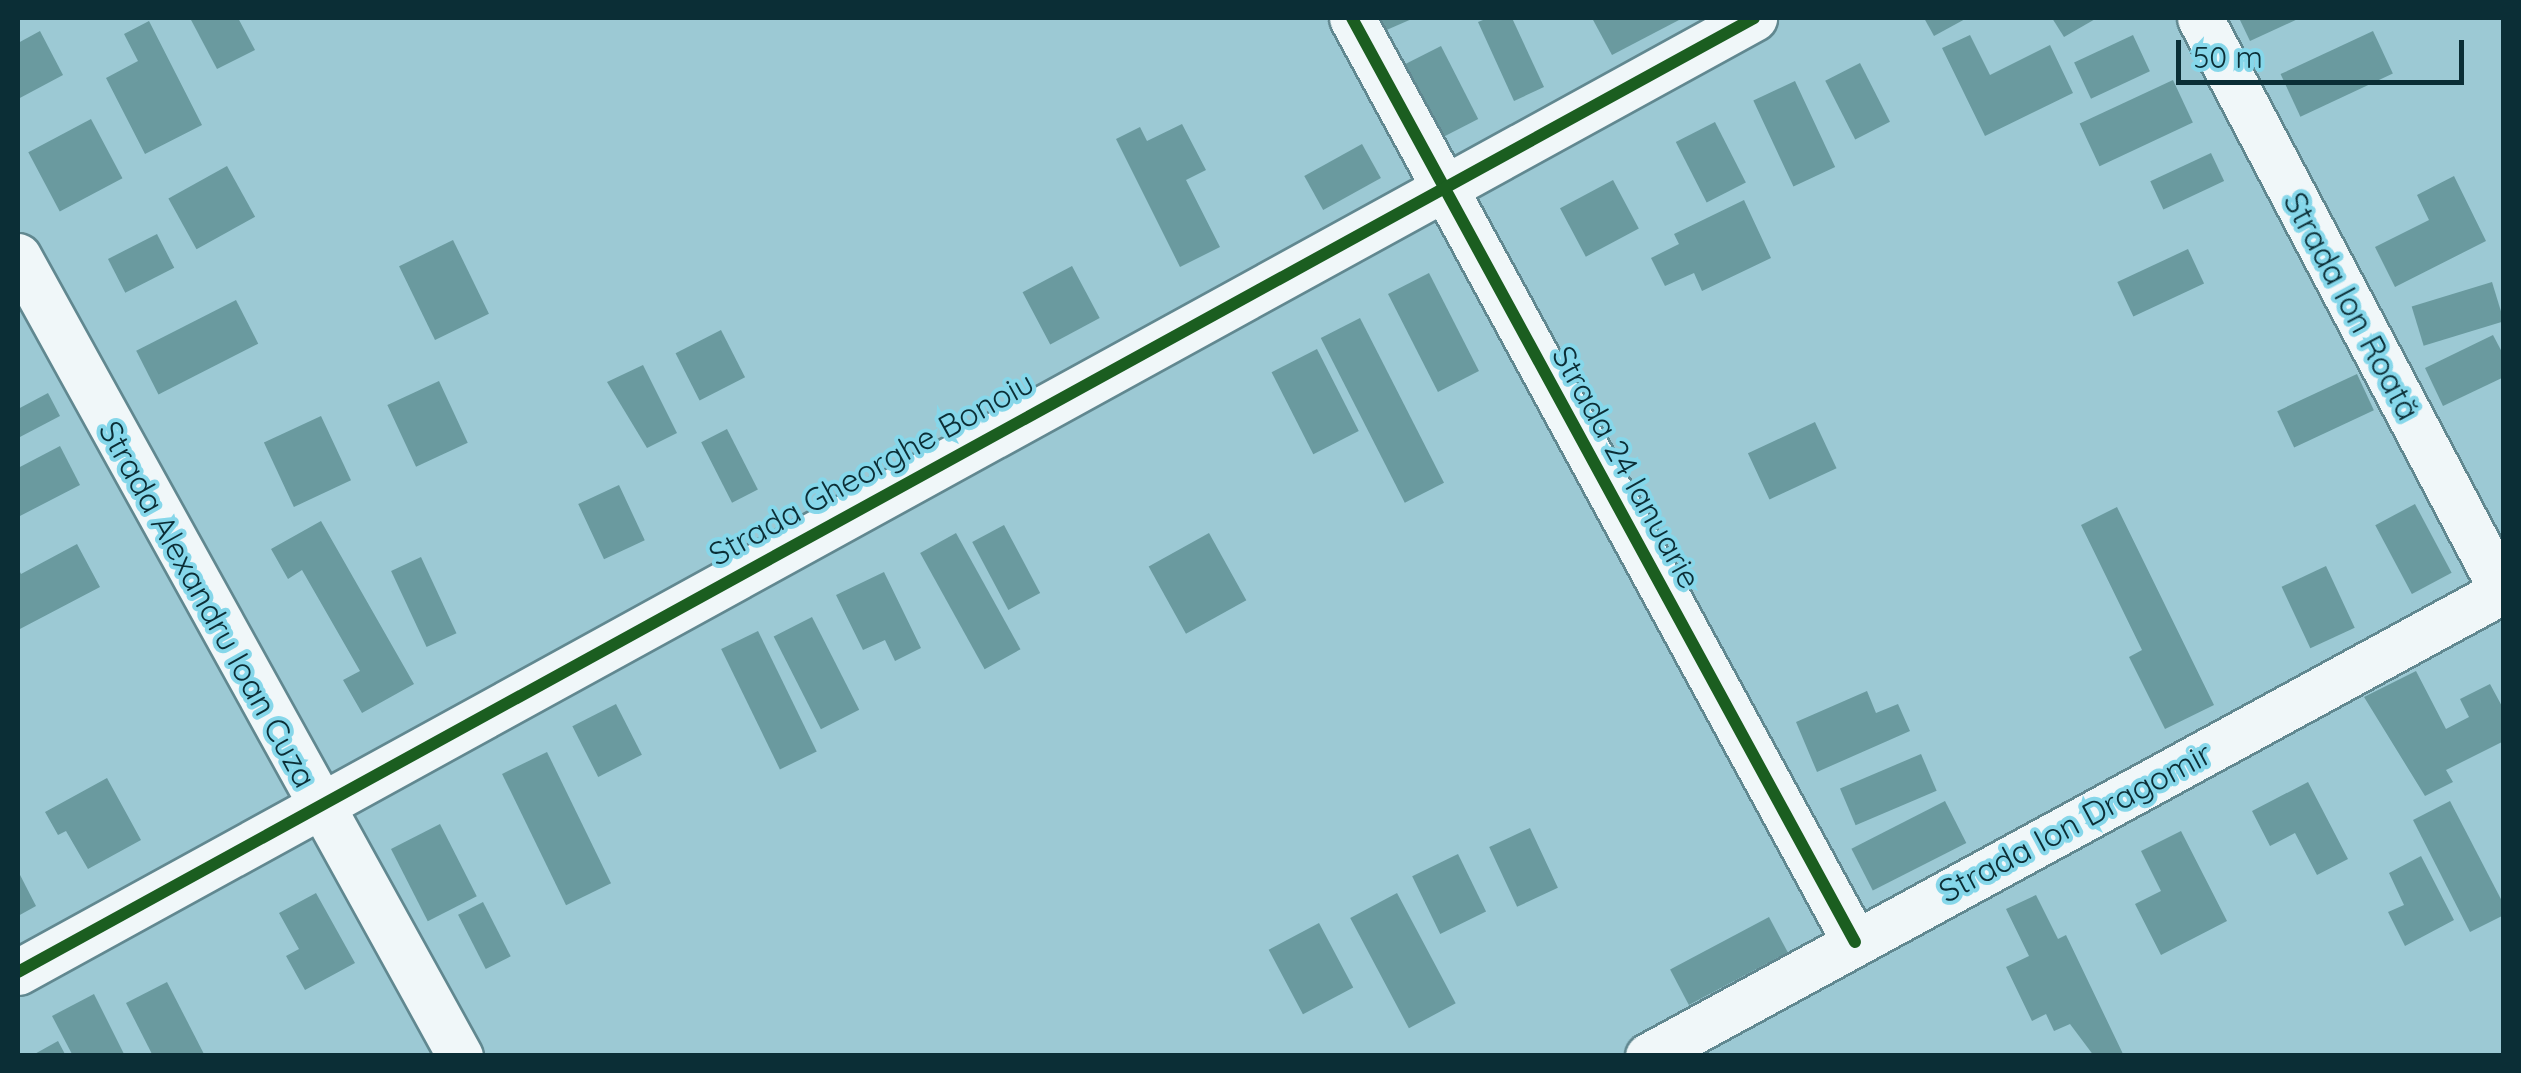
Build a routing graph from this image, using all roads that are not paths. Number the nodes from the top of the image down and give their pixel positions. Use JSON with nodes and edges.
{"nodes":[{"id":1,"x":1352,"y":18,"type":"edge"},
{"id":2,"x":1754,"y":18,"type":"edge"},
{"id":3,"x":2200,"y":18,"type":"edge"},
{"id":4,"x":1442,"y":186,"type":"junction"},
{"id":5,"x":18,"y":256,"type":"edge"},
{"id":6,"x":2503,"y":592,"type":"edge"},
{"id":7,"x":317,"y":803,"type":"junction"},
{"id":8,"x":1855,"y":942,"type":"junction"},
{"id":9,"x":18,"y":972,"type":"edge"},
{"id":10,"x":460,"y":1056,"type":"edge"},
{"id":11,"x":1648,"y":1056,"type":"edge"}],
"edges":[{"from":1,"to":4,"type":"street","name":"Strada 24 Ianuarie"},
{"from":2,"to":4,"type":"street","name":"Strada Gheorghe Bonoiu"},
{"from":3,"to":6,"type":"street","name":"Strada Ion Roată"},
{"from":4,"to":7,"type":"street","name":"Strada Gheorghe Bonoiu"},
{"from":4,"to":8,"type":"street","name":"Strada 24 Ianuarie"},
{"from":5,"to":7,"type":"street","name":"Strada Alexandru Ioan Cuza"},
{"from":6,"to":8,"type":"street","name":"Strada Ion Dragomir"},
{"from":7,"to":9,"type":"street","name":"Strada Gheorghe Bonoiu"},
{"from":7,"to":10,"type":"street","name":"Strada Alexandru Ioan Cuza"},
{"from":8,"to":11,"type":"street","name":"Strada Ion Dragomir"}]}
